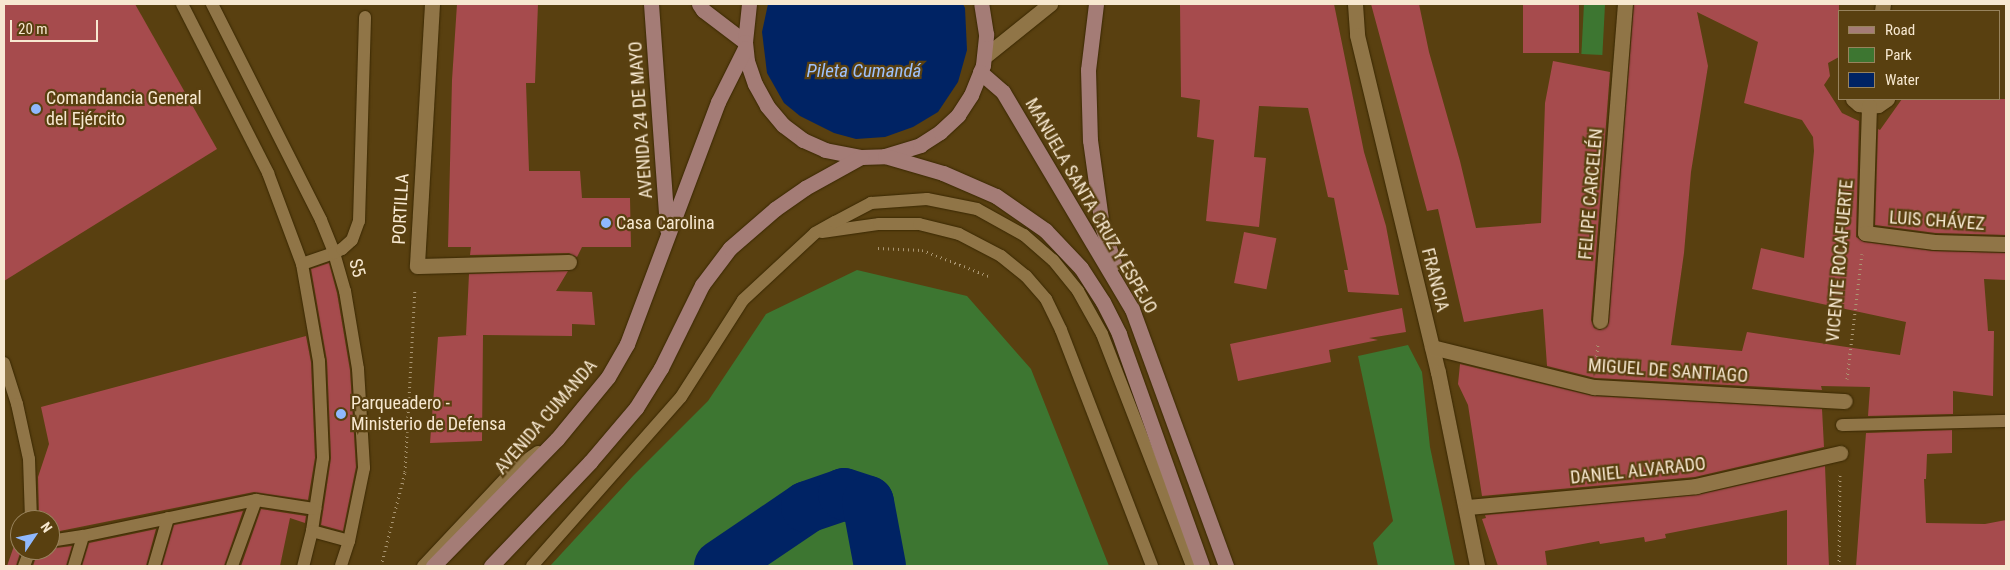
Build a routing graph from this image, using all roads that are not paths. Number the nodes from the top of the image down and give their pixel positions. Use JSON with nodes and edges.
{"nodes":[{"id":1,"x":182,"y":4,"type":"edge"},
{"id":2,"x":212,"y":4,"type":"edge"},
{"id":3,"x":432,"y":4,"type":"edge"},
{"id":4,"x":651,"y":4,"type":"edge"},
{"id":5,"x":699,"y":4,"type":"edge"},
{"id":6,"x":749,"y":4,"type":"edge"},
{"id":7,"x":981,"y":4,"type":"edge"},
{"id":8,"x":1050,"y":4,"type":"edge"},
{"id":9,"x":1096,"y":4,"type":"edge"},
{"id":10,"x":1355,"y":4,"type":"edge"},
{"id":11,"x":1625,"y":4,"type":"edge"},
{"id":12,"x":365,"y":17,"type":"dead end"},
{"id":13,"x":745,"y":45,"type":"junction"},
{"id":14,"x":984,"y":57,"type":"junction"},
{"id":15,"x":980,"y":72,"type":"junction"},
{"id":16,"x":1854,"y":100,"type":"edge"},
{"id":17,"x":1886,"y":100,"type":"edge"},
{"id":18,"x":1869,"y":106,"type":"junction"},
{"id":19,"x":885,"y":156,"type":"junction"},
{"id":20,"x":862,"y":157,"type":"junction"},
{"id":21,"x":815,"y":233,"type":"junction"},
{"id":22,"x":668,"y":234,"type":"junction"},
{"id":23,"x":1865,"y":234,"type":"joint"},
{"id":24,"x":2006,"y":244,"type":"edge"},
{"id":25,"x":334,"y":253,"type":"junction"},
{"id":26,"x":569,"y":262,"type":"dead end"},
{"id":27,"x":302,"y":264,"type":"junction"},
{"id":28,"x":1132,"y":309,"type":"junction"},
{"id":29,"x":1600,"y":322,"type":"road end"},
{"id":30,"x":1432,"y":347,"type":"junction"},
{"id":31,"x":4,"y":363,"type":"edge"},
{"id":32,"x":1845,"y":401,"type":"dead end"},
{"id":33,"x":2006,"y":421,"type":"edge"},
{"id":34,"x":1842,"y":426,"type":"dead end"},
{"id":35,"x":557,"y":439,"type":"junction"},
{"id":36,"x":1840,"y":453,"type":"road end"},
{"id":37,"x":256,"y":500,"type":"junction"},
{"id":38,"x":1467,"y":507,"type":"junction"},
{"id":39,"x":315,"y":509,"type":"junction"},
{"id":40,"x":31,"y":510,"type":"edge"},
{"id":41,"x":168,"y":518,"type":"junction"},
{"id":42,"x":312,"y":531,"type":"junction"},
{"id":43,"x":84,"y":536,"type":"junction"},
{"id":44,"x":60,"y":540,"type":"edge"},
{"id":45,"x":349,"y":541,"type":"junction"},
{"id":46,"x":74,"y":566,"type":"edge"},
{"id":47,"x":154,"y":566,"type":"edge"},
{"id":48,"x":232,"y":566,"type":"edge"},
{"id":49,"x":303,"y":566,"type":"edge"},
{"id":50,"x":341,"y":566,"type":"edge"},
{"id":51,"x":423,"y":566,"type":"edge"},
{"id":52,"x":433,"y":566,"type":"edge"},
{"id":53,"x":491,"y":566,"type":"edge"},
{"id":54,"x":532,"y":566,"type":"edge"},
{"id":55,"x":1152,"y":566,"type":"edge"},
{"id":56,"x":1192,"y":566,"type":"edge"},
{"id":57,"x":1202,"y":566,"type":"edge"},
{"id":58,"x":1226,"y":566,"type":"edge"},
{"id":59,"x":1477,"y":566,"type":"edge"}],
"edges":[{"from":1,"to":27,"type":"lane"},
{"from":2,"to":25,"type":"lane","name":"S5"},
{"from":3,"to":26,"type":"street","name":"PORTILLA"},
{"from":4,"to":22,"type":"main road","name":"AVENIDA 24 DE MAYO"},
{"from":5,"to":13,"type":"main road"},
{"from":6,"to":13,"type":"main road"},
{"from":7,"to":14,"type":"main road"},
{"from":8,"to":14,"type":"street"},
{"from":9,"to":28,"type":"main road"},
{"from":10,"to":30,"type":"street","name":"FRANCIA"},
{"from":11,"to":29,"type":"street","name":"FELIPE CARCELÉN"},
{"from":12,"to":25,"type":"lane"},
{"from":13,"to":20,"type":"main road"},
{"from":13,"to":22,"type":"main road","name":"AVENIDA CUMANDA"},
{"from":14,"to":15,"type":"main road"},
{"from":15,"to":19,"type":"main road"},
{"from":15,"to":28,"type":"main road","name":"MANUELA SANTA CRUZ Y ESPEJO"},
{"from":16,"to":18,"type":"street"},
{"from":17,"to":18,"type":"street"},
{"from":18,"to":23,"type":"street","name":"VICENTE ROCAFUERTE"},
{"from":19,"to":20,"type":"main road"},
{"from":19,"to":57,"type":"main road"},
{"from":20,"to":53,"type":"main road"},
{"from":21,"to":54,"type":"lane"},
{"from":21,"to":55,"type":"lane"},
{"from":21,"to":56,"type":"lane"},
{"from":22,"to":35,"type":"main road","name":"AVENIDA CUMANDA"},
{"from":23,"to":24,"type":"street","name":"LUIS CHÁVEZ"},
{"from":25,"to":27,"type":"lane"},
{"from":25,"to":45,"type":"lane","name":"S5"},
{"from":27,"to":39,"type":"lane"},
{"from":28,"to":58,"type":"main road","name":"MANUELA SANTA CRUZ Y ESPEJO"},
{"from":30,"to":32,"type":"street","name":"MIGUEL DE SANTIAGO"},
{"from":30,"to":38,"type":"street","name":"FRANCIA"},
{"from":31,"to":40,"type":"lane"},
{"from":33,"to":34,"type":"lane"},
{"from":35,"to":51,"type":"lane"},
{"from":35,"to":52,"type":"main road","name":"AVENIDA CUMANDA"},
{"from":36,"to":38,"type":"street","name":"DANIEL ALVARADO"},
{"from":37,"to":39,"type":"lane"},
{"from":37,"to":41,"type":"lane"},
{"from":37,"to":48,"type":"lane"},
{"from":38,"to":59,"type":"street","name":"FRANCIA"},
{"from":39,"to":42,"type":"lane"},
{"from":41,"to":43,"type":"lane"},
{"from":41,"to":47,"type":"lane"},
{"from":42,"to":45,"type":"lane"},
{"from":42,"to":49,"type":"lane"},
{"from":43,"to":44,"type":"lane"},
{"from":43,"to":46,"type":"lane"},
{"from":45,"to":50,"type":"lane","name":"S5"}]}
